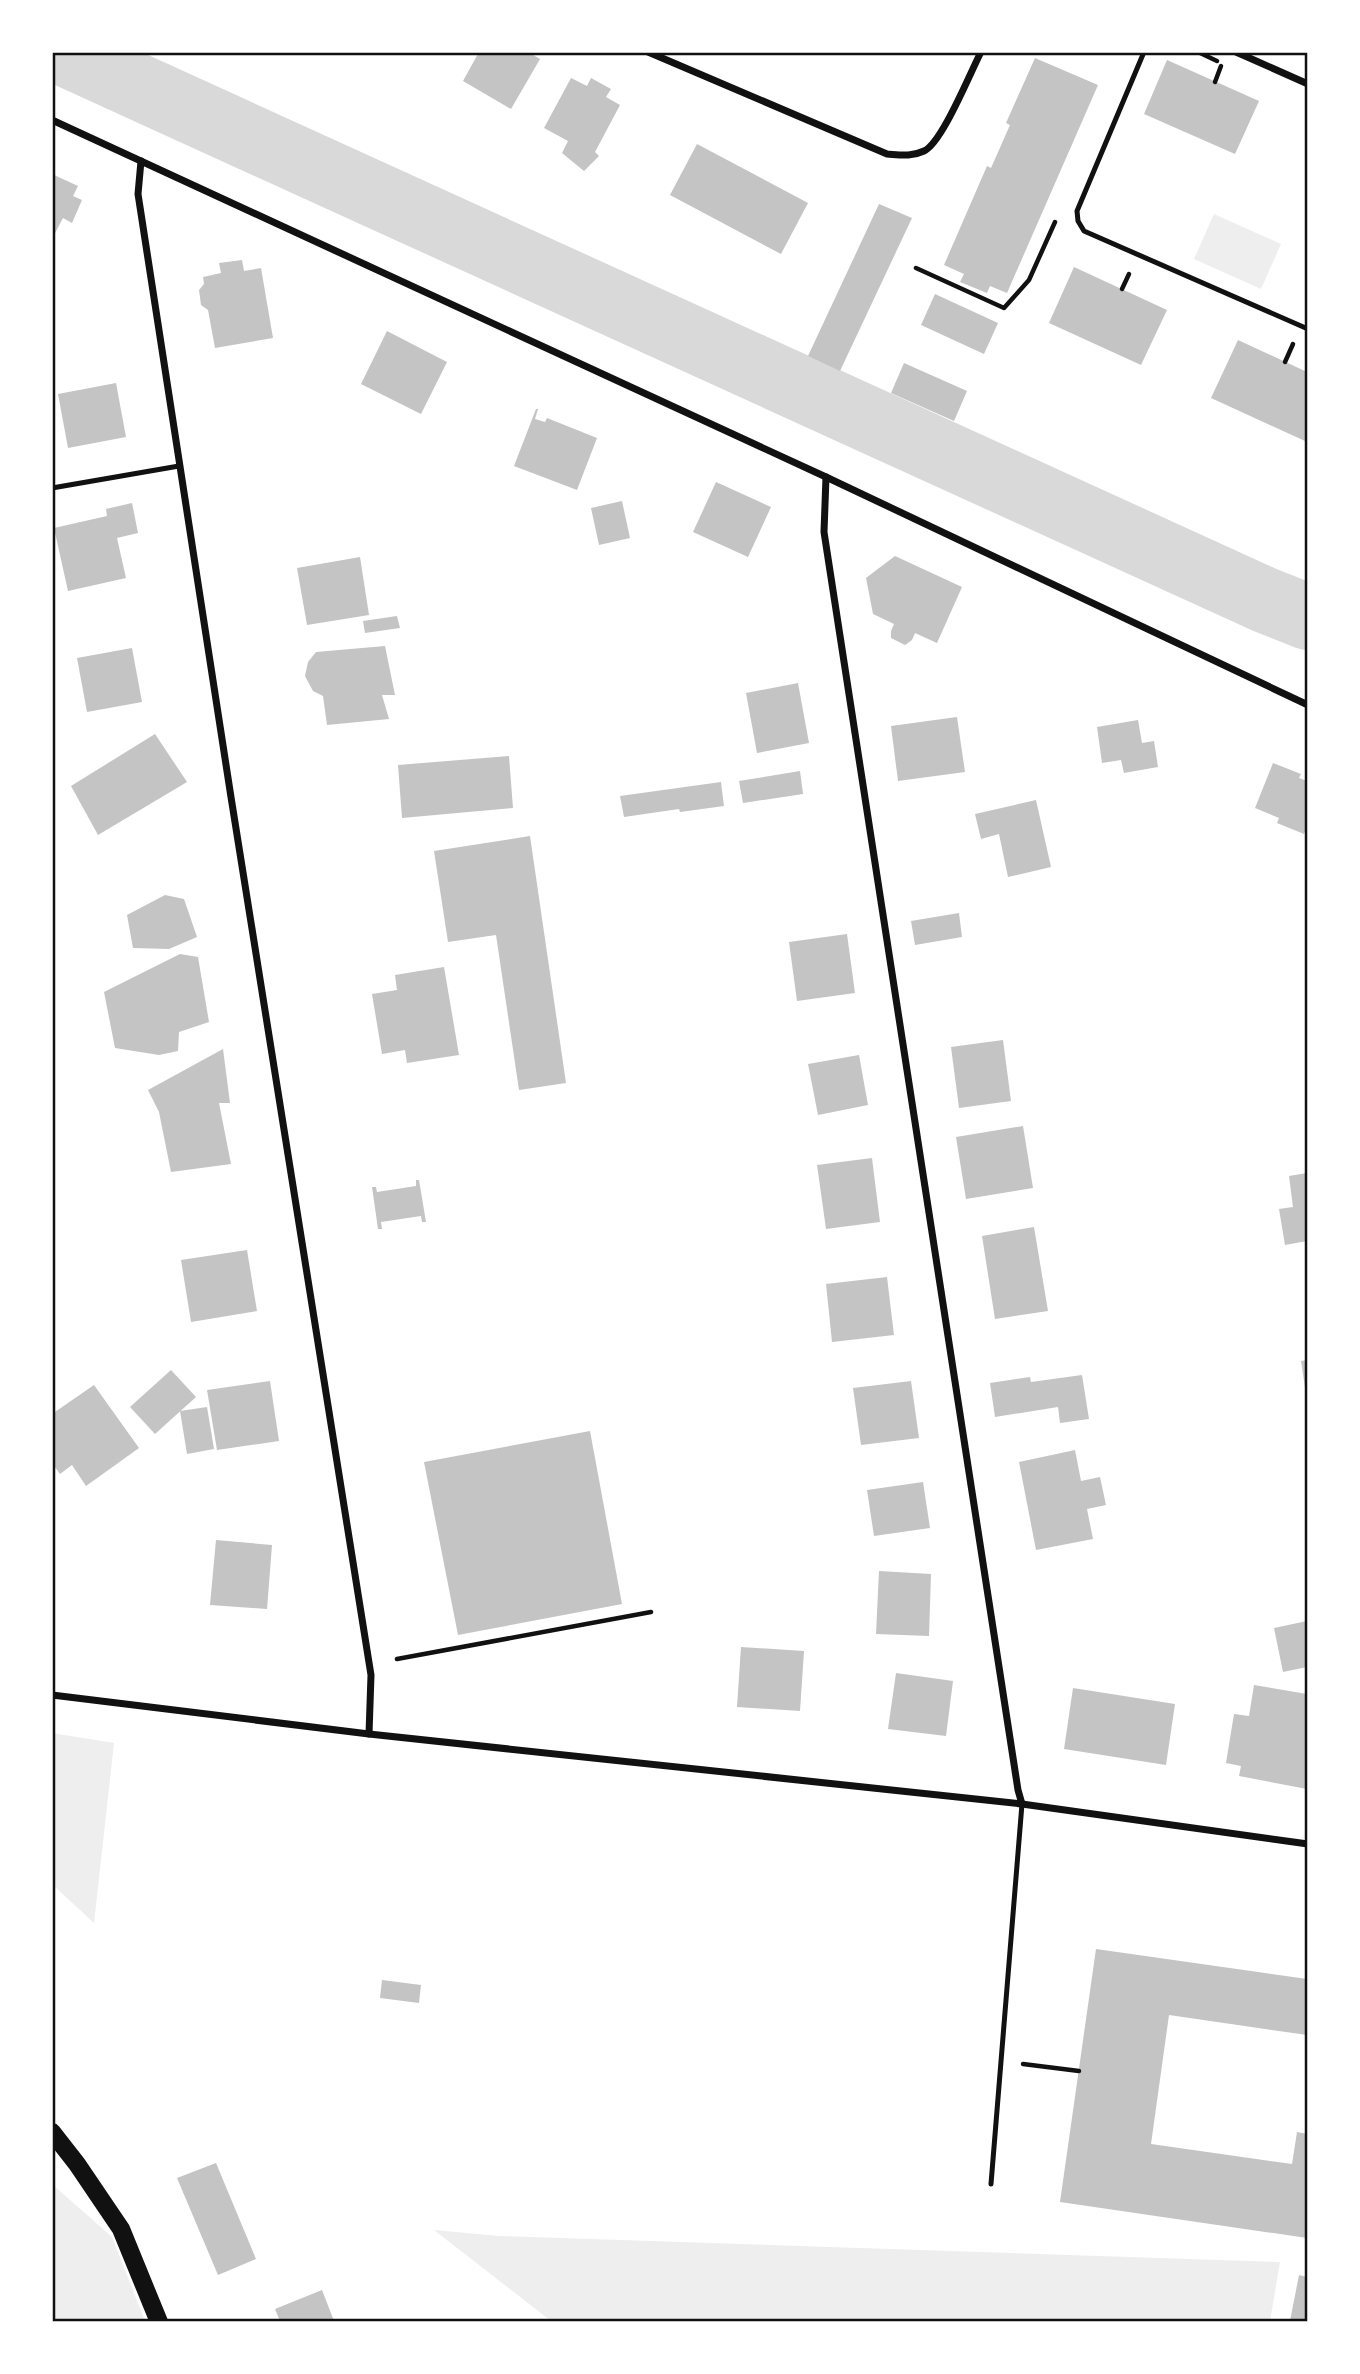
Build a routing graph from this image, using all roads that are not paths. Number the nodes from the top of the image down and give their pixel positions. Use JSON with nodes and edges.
{"nodes":[{"id":1,"x":649,"y":52,"type":"edge"},
{"id":2,"x":981,"y":52,"type":"edge"},
{"id":3,"x":1144,"y":52,"type":"edge"},
{"id":4,"x":1236,"y":52,"type":"edge"},
{"id":5,"x":1307,"y":84,"type":"edge"},
{"id":6,"x":52,"y":120,"type":"edge"},
{"id":7,"x":141,"y":161,"type":"junction"},
{"id":8,"x":1307,"y":329,"type":"edge"},
{"id":9,"x":179,"y":466,"type":"junction"},
{"id":10,"x":826,"y":477,"type":"junction"},
{"id":11,"x":52,"y":488,"type":"edge"},
{"id":12,"x":1307,"y":705,"type":"edge"},
{"id":13,"x":52,"y":1695,"type":"edge"},
{"id":14,"x":369,"y":1734,"type":"junction"},
{"id":15,"x":1022,"y":1804,"type":"junction"},
{"id":16,"x":1307,"y":1844,"type":"edge"},
{"id":17,"x":52,"y":2132,"type":"edge"},
{"id":18,"x":991,"y":2184,"type":"dead end"},
{"id":19,"x":159,"y":2322,"type":"edge"}],
"edges":[{"from":1,"to":2,"type":"street"},
{"from":3,"to":8,"type":"lane"},
{"from":4,"to":5,"type":"street"},
{"from":6,"to":7,"type":"street"},
{"from":7,"to":9,"type":"street"},
{"from":7,"to":10,"type":"street"},
{"from":9,"to":11,"type":"lane"},
{"from":9,"to":14,"type":"street"},
{"from":10,"to":12,"type":"street"},
{"from":10,"to":15,"type":"street"},
{"from":13,"to":14,"type":"street"},
{"from":14,"to":15,"type":"street"},
{"from":15,"to":16,"type":"street"},
{"from":15,"to":18,"type":"lane"},
{"from":17,"to":19,"type":"main road"}]}
